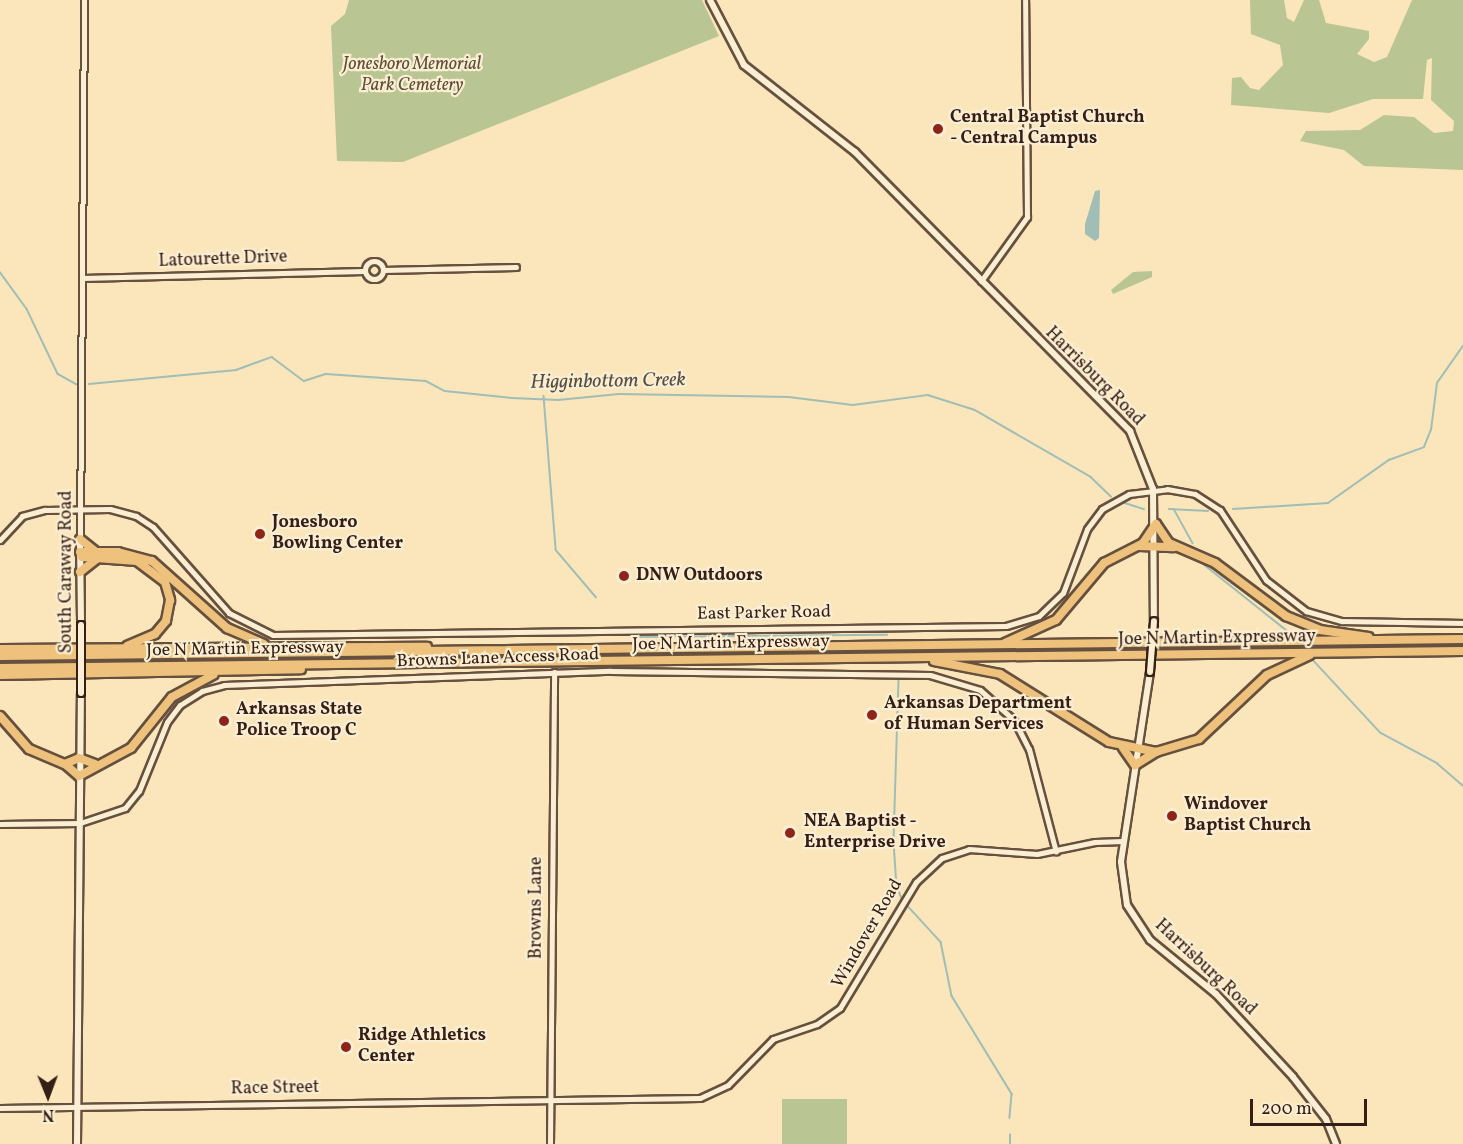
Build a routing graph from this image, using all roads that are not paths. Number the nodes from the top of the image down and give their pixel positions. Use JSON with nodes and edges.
{"nodes":[{"id":1,"x":84,"y":0,"type":"edge"},
{"id":2,"x":710,"y":0,"type":"edge"},
{"id":3,"x":1025,"y":0,"type":"edge"},
{"id":4,"x":516,"y":267,"type":"dead end"},
{"id":5,"x":383,"y":270,"type":"junction"},
{"id":6,"x":364,"y":271,"type":"junction"},
{"id":7,"x":82,"y":278,"type":"junction"},
{"id":8,"x":981,"y":281,"type":"junction"},
{"id":9,"x":1154,"y":489,"type":"junction"},
{"id":10,"x":81,"y":509,"type":"junction"},
{"id":11,"x":1155,"y":525,"type":"junction"},
{"id":12,"x":80,"y":539,"type":"junction"},
{"id":13,"x":0,"y":540,"type":"edge"},
{"id":14,"x":1137,"y":547,"type":"junction"},
{"id":15,"x":1156,"y":548,"type":"junction"},
{"id":16,"x":1178,"y":548,"type":"junction"},
{"id":17,"x":80,"y":555,"type":"junction"},
{"id":18,"x":97,"y":555,"type":"junction"},
{"id":19,"x":80,"y":572,"type":"junction"},
{"id":20,"x":1463,"y":623,"type":"edge"},
{"id":21,"x":1463,"y":639,"type":"edge"},
{"id":22,"x":1389,"y":641,"type":"junction"},
{"id":23,"x":1000,"y":645,"type":"junction"},
{"id":24,"x":276,"y":646,"type":"junction"},
{"id":25,"x":118,"y":648,"type":"junction"},
{"id":26,"x":0,"y":650,"type":"edge"},
{"id":27,"x":464,"y":651,"type":"junction"},
{"id":28,"x":1463,"y":651,"type":"edge"},
{"id":29,"x":1317,"y":653,"type":"junction"},
{"id":30,"x":0,"y":656,"type":"edge"},
{"id":31,"x":915,"y":657,"type":"junction"},
{"id":32,"x":343,"y":664,"type":"junction"},
{"id":33,"x":0,"y":668,"type":"edge"},
{"id":34,"x":554,"y":672,"type":"junction"},
{"id":35,"x":221,"y":673,"type":"junction"},
{"id":36,"x":0,"y":675,"type":"edge"},
{"id":37,"x":0,"y":716,"type":"edge"},
{"id":38,"x":1123,"y":748,"type":"junction"},
{"id":39,"x":1137,"y":749,"type":"junction"},
{"id":40,"x":1156,"y":752,"type":"junction"},
{"id":41,"x":79,"y":758,"type":"junction"},
{"id":42,"x":65,"y":764,"type":"junction"},
{"id":43,"x":95,"y":764,"type":"junction"},
{"id":44,"x":1135,"y":765,"type":"junction"},
{"id":45,"x":79,"y":777,"type":"junction"},
{"id":46,"x":80,"y":823,"type":"junction"},
{"id":47,"x":0,"y":824,"type":"edge"},
{"id":48,"x":1124,"y":841,"type":"junction"},
{"id":49,"x":1056,"y":852,"type":"junction"},
{"id":50,"x":550,"y":1101,"type":"junction"},
{"id":51,"x":77,"y":1107,"type":"junction"},
{"id":52,"x":0,"y":1108,"type":"edge"},
{"id":53,"x":77,"y":1144,"type":"edge"},
{"id":54,"x":550,"y":1144,"type":"edge"},
{"id":55,"x":1336,"y":1144,"type":"edge"}],
"edges":[{"from":1,"to":7,"type":"street","name":"South Caraway Road"},
{"from":2,"to":8,"type":"main road","name":"Harrisburg Road"},
{"from":3,"to":8,"type":"street"},
{"from":4,"to":5,"type":"street"},
{"from":5,"to":6,"type":"street"},
{"from":5,"to":6,"type":"street"},
{"from":6,"to":7,"type":"street","name":"Latourette Drive"},
{"from":7,"to":10,"type":"street","name":"South Caraway Road"},
{"from":8,"to":9,"type":"main road","name":"Harrisburg Road"},
{"from":9,"to":10,"type":"street","name":"East Parker Road"},
{"from":9,"to":11,"type":"main road","name":"Harrisburg Road"},
{"from":9,"to":20,"type":"street","name":"East Parker Road"},
{"from":10,"to":12,"type":"street","name":"South Caraway Road"},
{"from":10,"to":13,"type":"street","name":"East Parker Road"},
{"from":11,"to":14,"type":"highway"},
{"from":11,"to":15,"type":"main road","name":"Harrisburg Road"},
{"from":11,"to":16,"type":"highway"},
{"from":12,"to":17,"type":"main road","name":"South Caraway Road"},
{"from":12,"to":18,"type":"highway"},
{"from":14,"to":15,"type":"highway"},
{"from":14,"to":23,"type":"highway"},
{"from":15,"to":16,"type":"highway"},
{"from":15,"to":39,"type":"main road","name":"Harrisburg Road","bridge":true},
{"from":16,"to":22,"type":"highway"},
{"from":17,"to":18,"type":"highway"},
{"from":17,"to":19,"type":"main road","name":"South Caraway Road"},
{"from":18,"to":19,"type":"highway"},
{"from":18,"to":24,"type":"highway"},
{"from":18,"to":25,"type":"highway"},
{"from":19,"to":41,"type":"main road","name":"South Caraway Road","bridge":true},
{"from":21,"to":22,"type":"highway","name":"Joe N Martin Expressway"},
{"from":22,"to":23,"type":"highway","name":"Joe N Martin Expressway"},
{"from":23,"to":27,"type":"highway","name":"Joe N Martin Expressway"},
{"from":24,"to":25,"type":"highway"},
{"from":24,"to":27,"type":"highway"},
{"from":25,"to":26,"type":"highway"},
{"from":27,"to":30,"type":"highway","name":"Joe N Martin Expressway"},
{"from":28,"to":29,"type":"highway","name":"Joe N Martin Expressway"},
{"from":29,"to":31,"type":"highway","name":"Joe N Martin Expressway"},
{"from":29,"to":40,"type":"highway"},
{"from":31,"to":32,"type":"highway","name":"Joe N Martin Expressway"},
{"from":31,"to":38,"type":"highway"},
{"from":32,"to":33,"type":"highway","name":"Joe N Martin Expressway"},
{"from":32,"to":35,"type":"highway"},
{"from":34,"to":46,"type":"street","name":"Browns Lane Access Road"},
{"from":34,"to":49,"type":"street","name":"Browns Lane Access Road"},
{"from":34,"to":50,"type":"street","name":"Browns Lane"},
{"from":35,"to":36,"type":"highway"},
{"from":35,"to":43,"type":"highway"},
{"from":37,"to":42,"type":"highway"},
{"from":38,"to":39,"type":"highway"},
{"from":38,"to":44,"type":"highway"},
{"from":39,"to":40,"type":"highway"},
{"from":39,"to":44,"type":"main road","name":"Harrisburg Road"},
{"from":40,"to":44,"type":"highway"},
{"from":41,"to":42,"type":"highway"},
{"from":41,"to":43,"type":"highway"},
{"from":41,"to":45,"type":"main road","name":"South Caraway Road"},
{"from":42,"to":45,"type":"highway"},
{"from":43,"to":45,"type":"highway"},
{"from":44,"to":48,"type":"main road","name":"Harrisburg Road"},
{"from":45,"to":46,"type":"main road","name":"South Caraway Road"},
{"from":46,"to":47,"type":"street","name":"Browns Lane Access Road"},
{"from":46,"to":51,"type":"main road","name":"South Caraway Road"},
{"from":48,"to":49,"type":"street","name":"Windover Road"},
{"from":48,"to":55,"type":"main road","name":"Harrisburg Road"},
{"from":49,"to":50,"type":"street","name":"Windover Road"},
{"from":50,"to":51,"type":"street","name":"Race Street"},
{"from":50,"to":54,"type":"street","name":"Browns Lane"},
{"from":51,"to":52,"type":"street","name":"Race Street"},
{"from":51,"to":53,"type":"main road","name":"South Caraway Road"}]}
